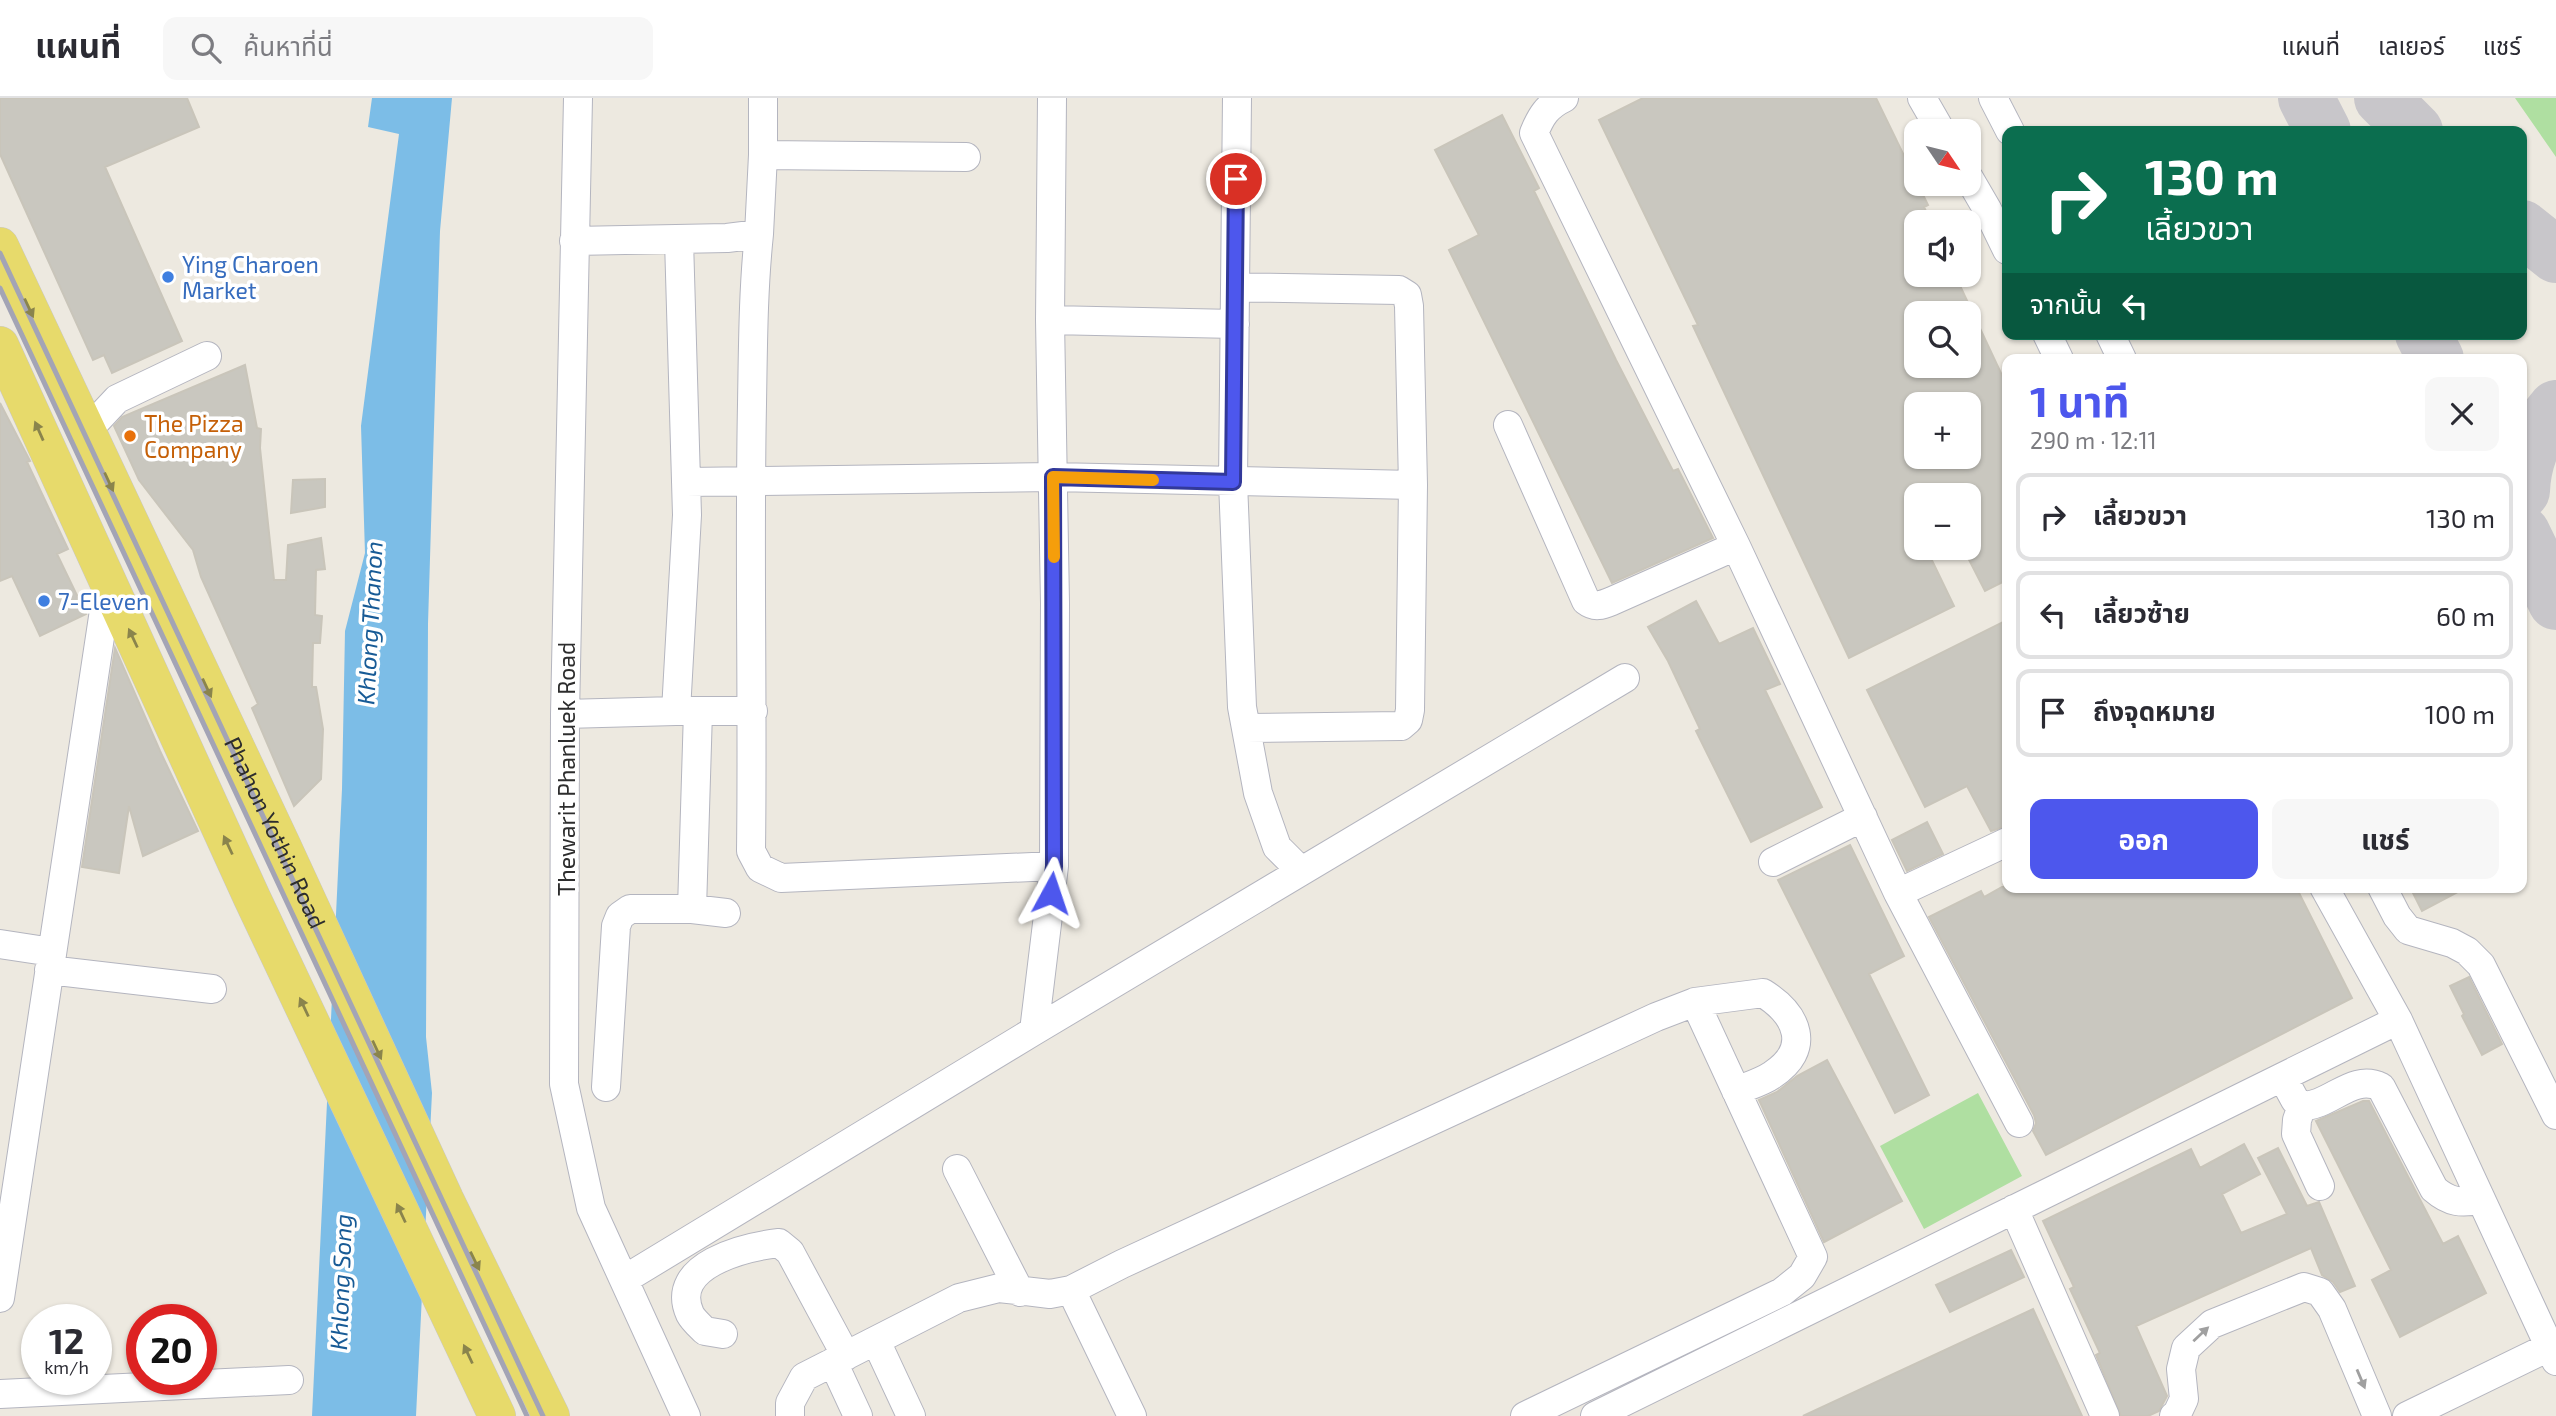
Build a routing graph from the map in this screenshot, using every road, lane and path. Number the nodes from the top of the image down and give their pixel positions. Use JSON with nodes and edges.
{"nodes":[{"id":1,"x":578,"y":98,"type":"edge"},
{"id":2,"x":763,"y":98,"type":"edge"},
{"id":3,"x":1052,"y":98,"type":"edge"},
{"id":4,"x":1237,"y":98,"type":"edge"},
{"id":5,"x":1564,"y":98,"type":"edge"},
{"id":6,"x":1922,"y":98,"type":"edge"},
{"id":7,"x":1993,"y":98,"type":"edge"},
{"id":8,"x":1934,"y":119,"type":"edge"},
{"id":9,"x":2007,"y":126,"type":"edge"},
{"id":10,"x":763,"y":155,"type":"junction"},
{"id":11,"x":966,"y":157,"type":"dead end"},
{"id":12,"x":1980,"y":196,"type":"edge"},
{"id":13,"x":758,"y":234,"type":"junction"},
{"id":14,"x":679,"y":240,"type":"junction"},
{"id":15,"x":2002,"y":240,"type":"edge"},
{"id":16,"x":574,"y":241,"type":"junction"},
{"id":17,"x":0,"y":246,"type":"edge"},
{"id":18,"x":1235,"y":287,"type":"junction"},
{"id":19,"x":1050,"y":320,"type":"junction"},
{"id":20,"x":1235,"y":324,"type":"junction"},
{"id":21,"x":0,"y":345,"type":"edge"},
{"id":22,"x":208,"y":356,"type":"dead end"},
{"id":23,"x":1508,"y":425,"type":"dead end"},
{"id":24,"x":86,"y":432,"type":"junction"},
{"id":25,"x":1053,"y":477,"type":"junction"},
{"id":26,"x":750,"y":480,"type":"junction"},
{"id":27,"x":686,"y":482,"type":"junction"},
{"id":28,"x":1233,"y":482,"type":"junction"},
{"id":29,"x":1413,"y":485,"type":"junction"},
{"id":30,"x":1736,"y":546,"type":"junction"},
{"id":31,"x":108,"y":584,"type":"junction"},
{"id":32,"x":1625,"y":678,"type":"dead end"},
{"id":33,"x":753,"y":710,"type":"junction"},
{"id":34,"x":687,"y":711,"type":"junction"},
{"id":35,"x":565,"y":714,"type":"junction"},
{"id":36,"x":1246,"y":728,"type":"junction"},
{"id":37,"x":1863,"y":817,"type":"junction"},
{"id":38,"x":2002,"y":844,"type":"edge"},
{"id":39,"x":1773,"y":862,"type":"dead end"},
{"id":40,"x":1054,"y":866,"type":"junction"},
{"id":41,"x":1301,"y":871,"type":"junction"},
{"id":42,"x":1898,"y":893,"type":"junction"},
{"id":43,"x":2327,"y":893,"type":"edge"},
{"id":44,"x":2385,"y":893,"type":"edge"},
{"id":45,"x":692,"y":909,"type":"junction"},
{"id":46,"x":726,"y":913,"type":"dead end"},
{"id":47,"x":0,"y":944,"type":"edge"},
{"id":48,"x":50,"y":961,"type":"junction"},
{"id":49,"x":212,"y":989,"type":"dead end"},
{"id":50,"x":1695,"y":1002,"type":"junction"},
{"id":51,"x":2398,"y":1020,"type":"junction"},
{"id":52,"x":1034,"y":1031,"type":"junction"},
{"id":53,"x":2283,"y":1077,"type":"junction"},
{"id":54,"x":606,"y":1087,"type":"dead end"},
{"id":55,"x":1736,"y":1091,"type":"junction"},
{"id":56,"x":2302,"y":1106,"type":"junction"},
{"id":57,"x":2556,"y":1115,"type":"edge"},
{"id":58,"x":2019,"y":1123,"type":"dead end"},
{"id":59,"x":957,"y":1169,"type":"dead end"},
{"id":60,"x":2320,"y":1186,"type":"dead end"},
{"id":61,"x":2481,"y":1200,"type":"junction"},
{"id":62,"x":2014,"y":1209,"type":"junction"},
{"id":63,"x":2,"y":1258,"type":"edge"},
{"id":64,"x":625,"y":1279,"type":"junction"},
{"id":65,"x":1070,"y":1290,"type":"junction"},
{"id":66,"x":1020,"y":1292,"type":"junction"},
{"id":67,"x":0,"y":1298,"type":"edge"},
{"id":68,"x":723,"y":1334,"type":"dead end"},
{"id":69,"x":876,"y":1340,"type":"junction"},
{"id":70,"x":2553,"y":1354,"type":"edge"},
{"id":71,"x":839,"y":1359,"type":"junction"},
{"id":72,"x":289,"y":1380,"type":"dead end"},
{"id":73,"x":0,"y":1394,"type":"edge"},
{"id":74,"x":497,"y":1416,"type":"edge"},
{"id":75,"x":551,"y":1416,"type":"edge"},
{"id":76,"x":686,"y":1416,"type":"edge"},
{"id":77,"x":790,"y":1416,"type":"edge"},
{"id":78,"x":858,"y":1416,"type":"edge"},
{"id":79,"x":911,"y":1416,"type":"edge"},
{"id":80,"x":1132,"y":1416,"type":"edge"},
{"id":81,"x":1525,"y":1416,"type":"edge"},
{"id":82,"x":1595,"y":1416,"type":"edge"},
{"id":83,"x":2105,"y":1416,"type":"edge"},
{"id":84,"x":2174,"y":1416,"type":"edge"},
{"id":85,"x":2377,"y":1416,"type":"edge"},
{"id":86,"x":2407,"y":1416,"type":"edge"}],
"edges":[{"from":1,"to":16,"type":"street","name":"Thewarit Phanluek Road"},
{"from":2,"to":10,"type":"street"},
{"from":3,"to":19,"type":"street"},
{"from":4,"to":18,"type":"street"},
{"from":5,"to":30,"type":"street"},
{"from":6,"to":8,"type":"street"},
{"from":7,"to":9,"type":"street"},
{"from":10,"to":11,"type":"street"},
{"from":10,"to":13,"type":"street"},
{"from":12,"to":15,"type":"street"},
{"from":13,"to":14,"type":"street"},
{"from":13,"to":26,"type":"street"},
{"from":14,"to":16,"type":"street"},
{"from":14,"to":27,"type":"street"},
{"from":16,"to":35,"type":"street","name":"Thewarit Phanluek Road"},
{"from":17,"to":24,"type":"main road","name":"Phahon Yothin Road","one_way":true},
{"from":18,"to":20,"type":"street"},
{"from":18,"to":29,"type":"street"},
{"from":19,"to":20,"type":"street"},
{"from":19,"to":25,"type":"street"},
{"from":20,"to":28,"type":"street"},
{"from":31,"to":21,"type":"main road","one_way":true},
{"from":22,"to":24,"type":"street"},
{"from":23,"to":30,"type":"street"},
{"from":24,"to":75,"type":"main road","name":"Phahon Yothin Road","one_way":true},
{"from":25,"to":26,"type":"street"},
{"from":25,"to":28,"type":"street"},
{"from":25,"to":40,"type":"street"},
{"from":26,"to":27,"type":"street"},
{"from":26,"to":33,"type":"street"},
{"from":27,"to":34,"type":"street"},
{"from":28,"to":29,"type":"street"},
{"from":28,"to":36,"type":"street"},
{"from":29,"to":36,"type":"street"},
{"from":30,"to":37,"type":"street"},
{"from":31,"to":48,"type":"street"},
{"from":74,"to":31,"type":"main road","one_way":true},
{"from":32,"to":41,"type":"street"},
{"from":33,"to":34,"type":"street"},
{"from":33,"to":40,"type":"street"},
{"from":34,"to":35,"type":"street"},
{"from":34,"to":45,"type":"street"},
{"from":35,"to":64,"type":"street","name":"Thewarit Phanluek Road"},
{"from":36,"to":41,"type":"street"},
{"from":37,"to":39,"type":"street"},
{"from":37,"to":42,"type":"street"},
{"from":38,"to":42,"type":"street"},
{"from":40,"to":52,"type":"street"},
{"from":41,"to":52,"type":"street"},
{"from":42,"to":58,"type":"street"},
{"from":43,"to":51,"type":"street"},
{"from":44,"to":57,"type":"street"},
{"from":45,"to":46,"type":"street"},
{"from":45,"to":54,"type":"street"},
{"from":47,"to":48,"type":"street"},
{"from":48,"to":49,"type":"street"},
{"from":48,"to":63,"type":"street"},
{"from":50,"to":55,"type":"street"},
{"from":50,"to":55,"type":"street"},
{"from":50,"to":65,"type":"street"},
{"from":51,"to":53,"type":"street"},
{"from":51,"to":61,"type":"street"},
{"from":52,"to":64,"type":"street"},
{"from":53,"to":56,"type":"street"},
{"from":53,"to":62,"type":"street"},
{"from":55,"to":81,"type":"street"},
{"from":56,"to":60,"type":"street"},
{"from":56,"to":61,"type":"street"},
{"from":59,"to":66,"type":"street"},
{"from":61,"to":70,"type":"street"},
{"from":62,"to":82,"type":"street"},
{"from":62,"to":83,"type":"street"},
{"from":63,"to":67,"type":"street"},
{"from":64,"to":76,"type":"street","name":"Thewarit Phanluek Road"},
{"from":65,"to":66,"type":"street"},
{"from":65,"to":80,"type":"street"},
{"from":66,"to":69,"type":"street"},
{"from":68,"to":71,"type":"street"},
{"from":69,"to":71,"type":"street"},
{"from":69,"to":79,"type":"street"},
{"from":70,"to":86,"type":"street"},
{"from":71,"to":77,"type":"street"},
{"from":71,"to":78,"type":"street"},
{"from":72,"to":73,"type":"street"},
{"from":84,"to":85,"type":"street","one_way":true}]}
